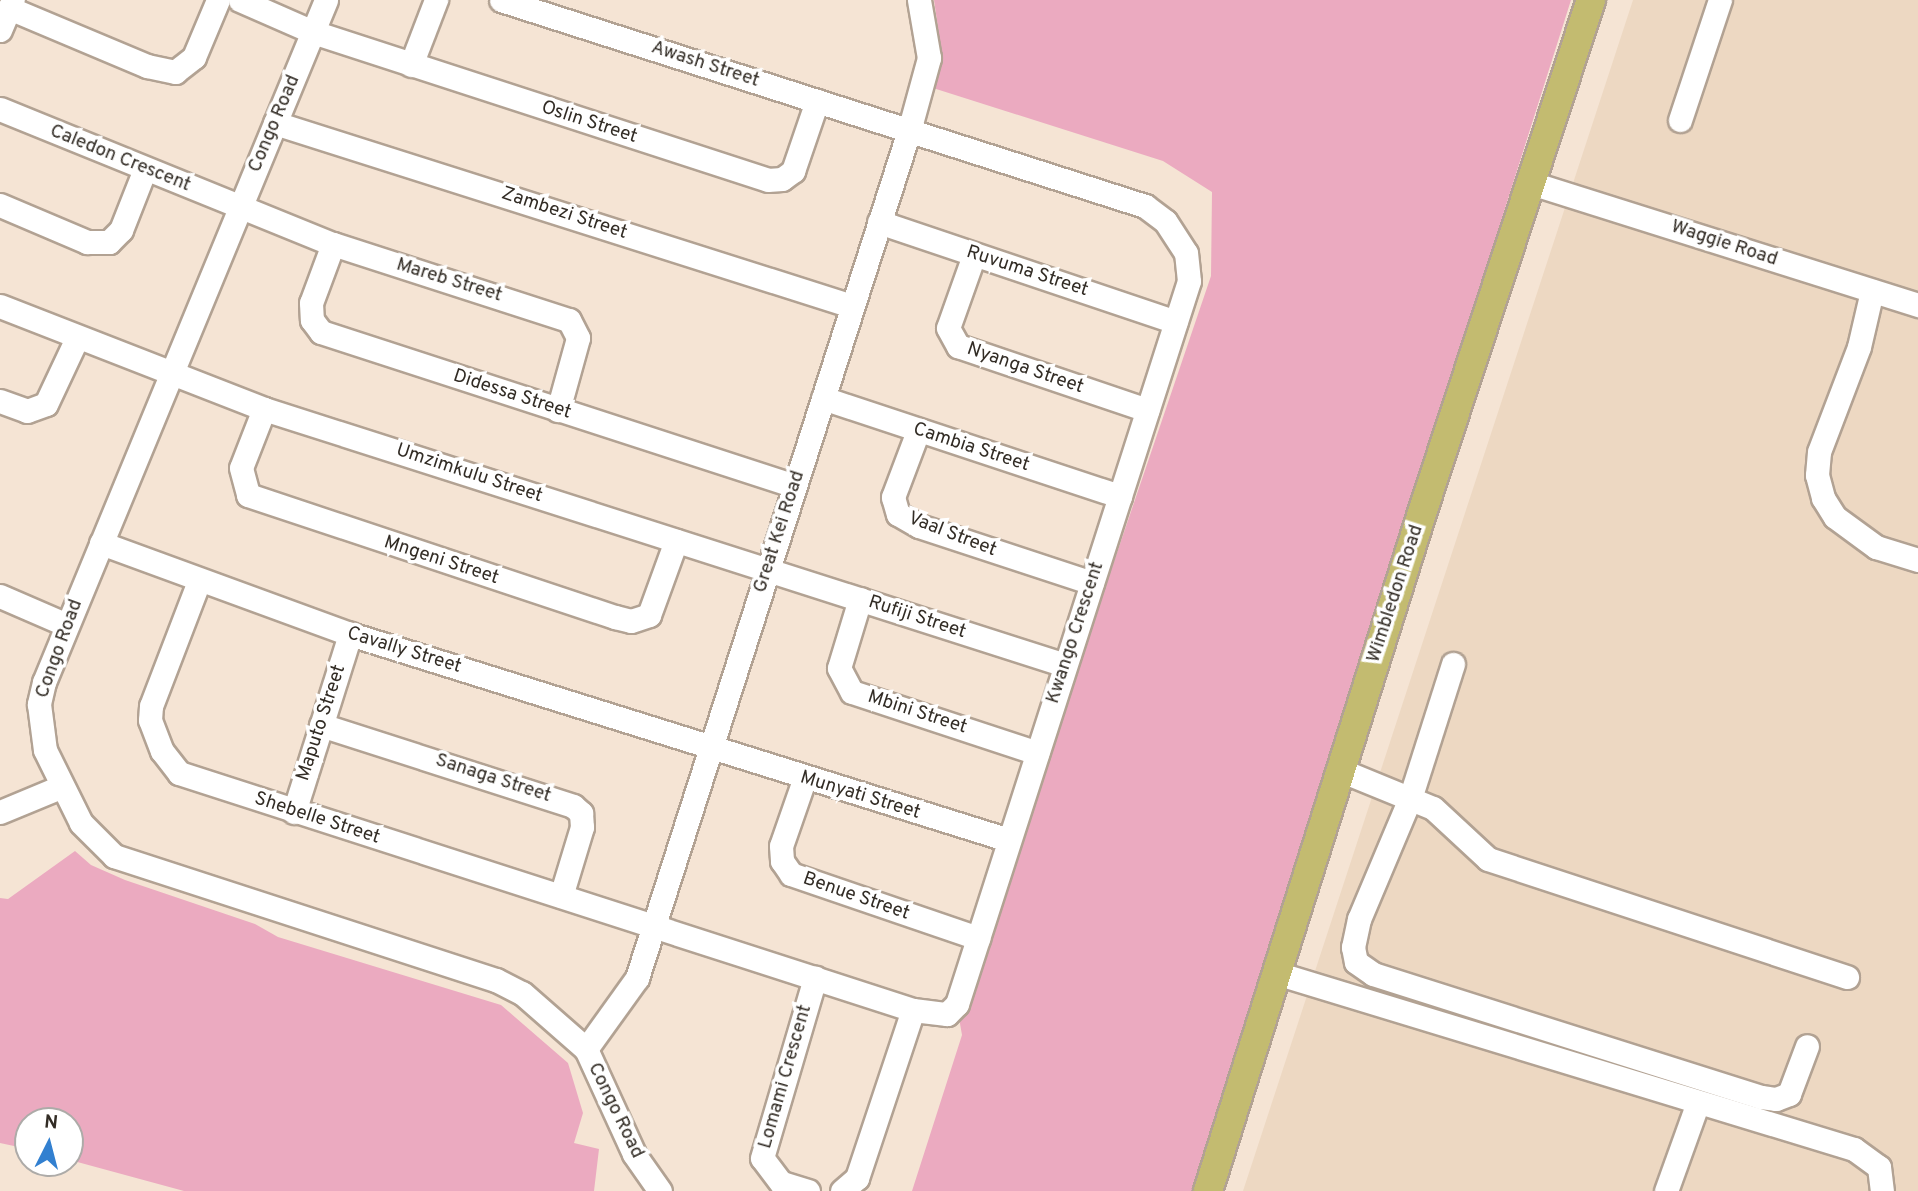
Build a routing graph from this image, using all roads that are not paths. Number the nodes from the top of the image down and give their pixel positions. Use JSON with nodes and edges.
{"nodes":[{"id":1,"x":218,"y":0,"type":"edge"},
{"id":2,"x":240,"y":0,"type":"edge"},
{"id":3,"x":326,"y":0,"type":"edge"},
{"id":4,"x":436,"y":0,"type":"edge"},
{"id":5,"x":501,"y":0,"type":"edge"},
{"id":6,"x":919,"y":0,"type":"edge"},
{"id":7,"x":1591,"y":0,"type":"edge"},
{"id":8,"x":1720,"y":0,"type":"edge"},
{"id":9,"x":11,"y":4,"type":"edge"},
{"id":10,"x":0,"y":30,"type":"edge"},
{"id":11,"x":313,"y":32,"type":"junction"},
{"id":12,"x":411,"y":65,"type":"junction"},
{"id":13,"x":817,"y":101,"type":"junction"},
{"id":14,"x":0,"y":109,"type":"edge"},
{"id":15,"x":1680,"y":120,"type":"dead end"},
{"id":16,"x":275,"y":123,"type":"junction"},
{"id":17,"x":909,"y":131,"type":"junction"},
{"id":18,"x":145,"y":169,"type":"junction"},
{"id":19,"x":1531,"y":183,"type":"junction"},
{"id":20,"x":0,"y":205,"type":"edge"},
{"id":21,"x":240,"y":208,"type":"junction"},
{"id":22,"x":879,"y":222,"type":"junction"},
{"id":23,"x":333,"y":244,"type":"junction"},
{"id":24,"x":974,"y":255,"type":"junction"},
{"id":25,"x":1872,"y":291,"type":"junction"},
{"id":26,"x":1918,"y":305,"type":"edge"},
{"id":27,"x":0,"y":306,"type":"edge"},
{"id":28,"x":852,"y":306,"type":"junction"},
{"id":29,"x":1176,"y":322,"type":"junction"},
{"id":30,"x":77,"y":338,"type":"junction"},
{"id":31,"x":170,"y":375,"type":"junction"},
{"id":32,"x":823,"y":398,"type":"junction"},
{"id":33,"x":0,"y":401,"type":"edge"},
{"id":34,"x":264,"y":409,"type":"junction"},
{"id":35,"x":1147,"y":410,"type":"junction"},
{"id":36,"x":558,"y":411,"type":"junction"},
{"id":37,"x":918,"y":431,"type":"junction"},
{"id":38,"x":795,"y":486,"type":"junction"},
{"id":39,"x":1120,"y":496,"type":"junction"},
{"id":40,"x":676,"y":541,"type":"junction"},
{"id":41,"x":101,"y":543,"type":"junction"},
{"id":42,"x":1918,"y":560,"type":"edge"},
{"id":43,"x":768,"y":570,"type":"junction"},
{"id":44,"x":199,"y":581,"type":"junction"},
{"id":45,"x":1092,"y":583,"type":"junction"},
{"id":46,"x":0,"y":596,"type":"edge"},
{"id":47,"x":860,"y":600,"type":"junction"},
{"id":48,"x":67,"y":625,"type":"junction"},
{"id":49,"x":350,"y":634,"type":"junction"},
{"id":50,"x":1453,"y":664,"type":"dead end"},
{"id":51,"x":1065,"y":665,"type":"junction"},
{"id":52,"x":321,"y":725,"type":"junction"},
{"id":53,"x":710,"y":750,"type":"junction"},
{"id":54,"x":1037,"y":753,"type":"junction"},
{"id":55,"x":1340,"y":770,"type":"junction"},
{"id":56,"x":804,"y":780,"type":"junction"},
{"id":57,"x":60,"y":787,"type":"junction"},
{"id":58,"x":1410,"y":796,"type":"junction"},
{"id":59,"x":293,"y":811,"type":"junction"},
{"id":60,"x":0,"y":812,"type":"edge"},
{"id":61,"x":1009,"y":840,"type":"junction"},
{"id":62,"x":561,"y":896,"type":"junction"},
{"id":63,"x":655,"y":924,"type":"junction"},
{"id":64,"x":978,"y":938,"type":"junction"},
{"id":65,"x":1276,"y":973,"type":"junction"},
{"id":66,"x":1847,"y":977,"type":"dead end"},
{"id":67,"x":815,"y":978,"type":"junction"},
{"id":68,"x":913,"y":1010,"type":"junction"},
{"id":69,"x":1807,"y":1046,"type":"dead end"},
{"id":70,"x":586,"y":1049,"type":"junction"},
{"id":71,"x":1697,"y":1105,"type":"junction"},
{"id":72,"x":653,"y":1189,"type":"edge"},
{"id":73,"x":808,"y":1191,"type":"edge"},
{"id":74,"x":842,"y":1191,"type":"edge"},
{"id":75,"x":1208,"y":1191,"type":"edge"},
{"id":76,"x":1666,"y":1191,"type":"edge"},
{"id":77,"x":1882,"y":1191,"type":"edge"}],
"edges":[{"from":1,"to":9,"type":"street"},
{"from":2,"to":11,"type":"street","name":"Oslin Street"},
{"from":3,"to":11,"type":"street","name":"Congo Road"},
{"from":4,"to":12,"type":"street"},
{"from":5,"to":13,"type":"street","name":"Awash Street"},
{"from":6,"to":17,"type":"street","name":"Great Kei Road"},
{"from":7,"to":19,"type":"main road","name":"Wimbledon Road"},
{"from":8,"to":15,"type":"street"},
{"from":9,"to":10,"type":"street"},
{"from":11,"to":12,"type":"street","name":"Oslin Street"},
{"from":11,"to":16,"type":"street","name":"Congo Road"},
{"from":12,"to":13,"type":"street","name":"Oslin Street"},
{"from":13,"to":17,"type":"street","name":"Awash Street"},
{"from":14,"to":18,"type":"street","name":"Caledon Crescent"},
{"from":16,"to":21,"type":"street","name":"Congo Road"},
{"from":16,"to":28,"type":"street","name":"Zambezi Street"},
{"from":17,"to":22,"type":"street","name":"Great Kei Road"},
{"from":17,"to":29,"type":"street","name":"Kwango Crescent"},
{"from":18,"to":20,"type":"street"},
{"from":18,"to":21,"type":"street","name":"Caledon Crescent"},
{"from":19,"to":25,"type":"street","name":"Waggie Road"},
{"from":19,"to":55,"type":"main road","name":"Wimbledon Road"},
{"from":21,"to":23,"type":"street","name":"Mareb Street"},
{"from":21,"to":31,"type":"street","name":"Congo Road"},
{"from":22,"to":24,"type":"street","name":"Ruvuma Street"},
{"from":22,"to":28,"type":"street","name":"Great Kei Road"},
{"from":23,"to":36,"type":"street","name":"Mareb Street"},
{"from":23,"to":36,"type":"street","name":"Didessa Street"},
{"from":24,"to":29,"type":"street","name":"Ruvuma Street"},
{"from":24,"to":35,"type":"street","name":"Nyanga Street"},
{"from":25,"to":26,"type":"street","name":"Waggie Road"},
{"from":25,"to":42,"type":"street"},
{"from":27,"to":30,"type":"street","name":"Umzimkulu Street"},
{"from":28,"to":32,"type":"street","name":"Great Kei Road"},
{"from":29,"to":35,"type":"street","name":"Kwango Crescent"},
{"from":30,"to":31,"type":"street","name":"Umzimkulu Street"},
{"from":30,"to":33,"type":"street"},
{"from":31,"to":34,"type":"street","name":"Umzimkulu Street"},
{"from":31,"to":41,"type":"street","name":"Congo Road"},
{"from":32,"to":37,"type":"street","name":"Cambia Street"},
{"from":32,"to":38,"type":"street","name":"Great Kei Road"},
{"from":34,"to":40,"type":"street","name":"Umzimkulu Street"},
{"from":34,"to":40,"type":"street","name":"Mngeni Street"},
{"from":35,"to":39,"type":"street","name":"Kwango Crescent"},
{"from":36,"to":38,"type":"street","name":"Didessa Street"},
{"from":37,"to":39,"type":"street","name":"Cambia Street"},
{"from":37,"to":45,"type":"street","name":"Vaal Street"},
{"from":38,"to":43,"type":"street","name":"Great Kei Road"},
{"from":39,"to":45,"type":"street","name":"Kwango Crescent"},
{"from":40,"to":43,"type":"street","name":"Umzimkulu Street"},
{"from":41,"to":44,"type":"street","name":"Cavally Street"},
{"from":41,"to":48,"type":"street","name":"Congo Road"},
{"from":43,"to":47,"type":"street","name":"Rufiji Street"},
{"from":43,"to":53,"type":"street","name":"Great Kei Road"},
{"from":44,"to":49,"type":"street","name":"Cavally Street"},
{"from":44,"to":59,"type":"street","name":"Shebelle Street"},
{"from":45,"to":51,"type":"street","name":"Kwango Crescent"},
{"from":46,"to":48,"type":"street"},
{"from":47,"to":51,"type":"street","name":"Rufiji Street"},
{"from":47,"to":54,"type":"street","name":"Mbini Street"},
{"from":48,"to":57,"type":"street","name":"Congo Road"},
{"from":49,"to":52,"type":"street","name":"Maputo Street"},
{"from":49,"to":53,"type":"street","name":"Cavally Street"},
{"from":50,"to":58,"type":"street"},
{"from":51,"to":54,"type":"street","name":"Kwango Crescent"},
{"from":52,"to":59,"type":"street","name":"Maputo Street"},
{"from":52,"to":62,"type":"street","name":"Sanaga Street"},
{"from":53,"to":56,"type":"street","name":"Munyati Street"},
{"from":53,"to":63,"type":"street","name":"Great Kei Road"},
{"from":54,"to":61,"type":"street","name":"Kwango Crescent"},
{"from":55,"to":58,"type":"street"},
{"from":55,"to":65,"type":"main road","name":"Wimbledon Road"},
{"from":56,"to":61,"type":"street","name":"Munyati Street"},
{"from":56,"to":64,"type":"street","name":"Benue Street"},
{"from":57,"to":60,"type":"street"},
{"from":57,"to":70,"type":"street","name":"Congo Road"},
{"from":58,"to":66,"type":"street"},
{"from":58,"to":69,"type":"street"},
{"from":59,"to":62,"type":"street","name":"Shebelle Street"},
{"from":61,"to":64,"type":"street","name":"Kwango Crescent"},
{"from":62,"to":63,"type":"street","name":"Shebelle Street"},
{"from":63,"to":67,"type":"street","name":"Kwango Crescent"},
{"from":63,"to":70,"type":"street","name":"Great Kei Road"},
{"from":64,"to":68,"type":"street","name":"Kwango Crescent"},
{"from":65,"to":71,"type":"street"},
{"from":65,"to":75,"type":"main road","name":"Wimbledon Road"},
{"from":67,"to":68,"type":"street","name":"Kwango Crescent"},
{"from":67,"to":73,"type":"street","name":"Lomami Crescent"},
{"from":68,"to":74,"type":"street"},
{"from":70,"to":72,"type":"street","name":"Congo Road"},
{"from":71,"to":76,"type":"street"},
{"from":71,"to":77,"type":"street"}]}
